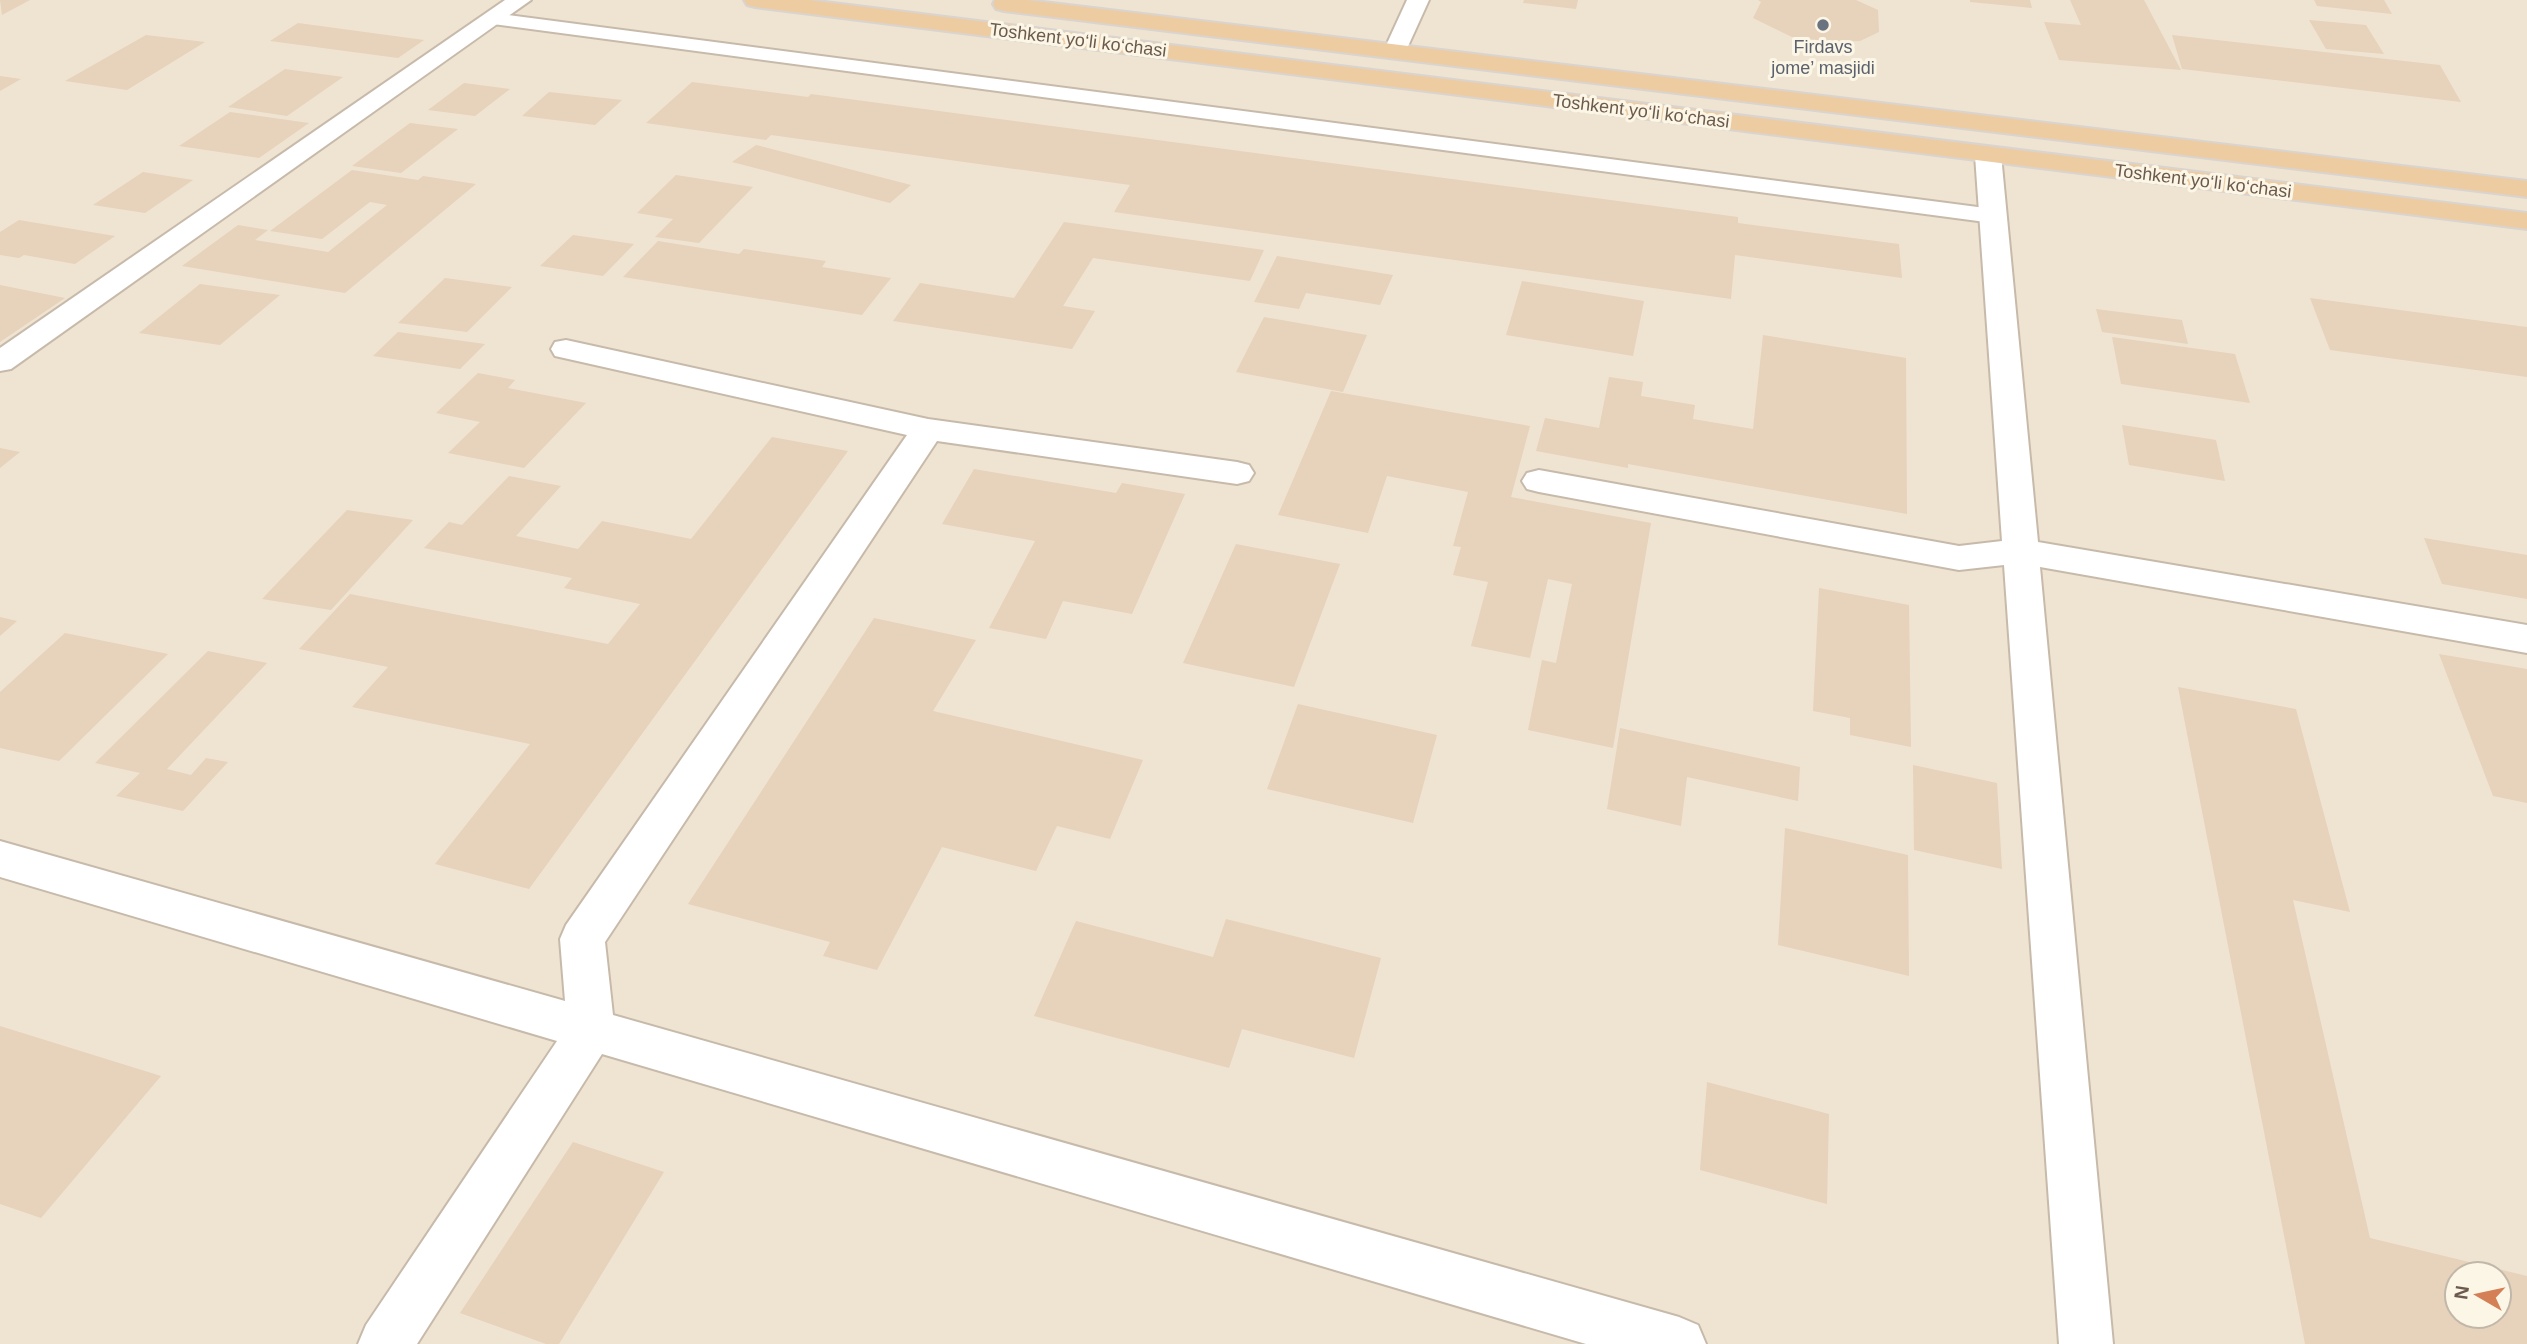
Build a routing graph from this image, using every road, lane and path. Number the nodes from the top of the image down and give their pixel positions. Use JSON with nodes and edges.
{"nodes":[{"id":1,"x":520,"y":0,"type":"edge"},
{"id":2,"x":755,"y":0,"type":"edge"},
{"id":3,"x":1418,"y":0,"type":"edge"},
{"id":4,"x":981,"y":2,"type":"edge"},
{"id":5,"x":492,"y":19,"type":"junction"},
{"id":6,"x":1396,"y":50,"type":"junction"},
{"id":7,"x":1988,"y":155,"type":"junction"},
{"id":8,"x":2527,"y":189,"type":"edge"},
{"id":9,"x":1993,"y":216,"type":"junction"},
{"id":10,"x":2527,"y":221,"type":"edge"},
{"id":11,"x":566,"y":349,"type":"dead end"},
{"id":12,"x":0,"y":362,"type":"edge"},
{"id":13,"x":928,"y":429,"type":"junction"},
{"id":14,"x":1237,"y":473,"type":"dead end"},
{"id":15,"x":1539,"y":481,"type":"dead end"},
{"id":16,"x":2020,"y":551,"type":"junction"},
{"id":17,"x":2527,"y":639,"type":"edge"},
{"id":18,"x":0,"y":859,"type":"edge"},
{"id":19,"x":591,"y":1031,"type":"junction"},
{"id":20,"x":385,"y":1344,"type":"edge"},
{"id":21,"x":1679,"y":1344,"type":"edge"},
{"id":22,"x":2086,"y":1344,"type":"edge"}],
"edges":[{"from":1,"to":5,"type":"street"},
{"from":2,"to":7,"type":"highway","name":"Toshkent yo‘li ko‘chasi"},
{"from":3,"to":6,"type":"street"},
{"from":4,"to":6,"type":"highway","name":"Toshkent yo‘li ko‘chasi"},
{"from":5,"to":9,"type":"lane"},
{"from":5,"to":12,"type":"street"},
{"from":6,"to":8,"type":"highway","name":"Toshkent yo‘li ko‘chasi"},
{"from":7,"to":9,"type":"street"},
{"from":7,"to":10,"type":"highway","name":"Toshkent yo‘li ko‘chasi"},
{"from":9,"to":16,"type":"street"},
{"from":11,"to":13,"type":"street"},
{"from":13,"to":14,"type":"street"},
{"from":13,"to":19,"type":"street"},
{"from":15,"to":16,"type":"street"},
{"from":16,"to":17,"type":"street"},
{"from":16,"to":22,"type":"street"},
{"from":18,"to":19,"type":"street"},
{"from":19,"to":20,"type":"street"},
{"from":19,"to":21,"type":"street"}]}
